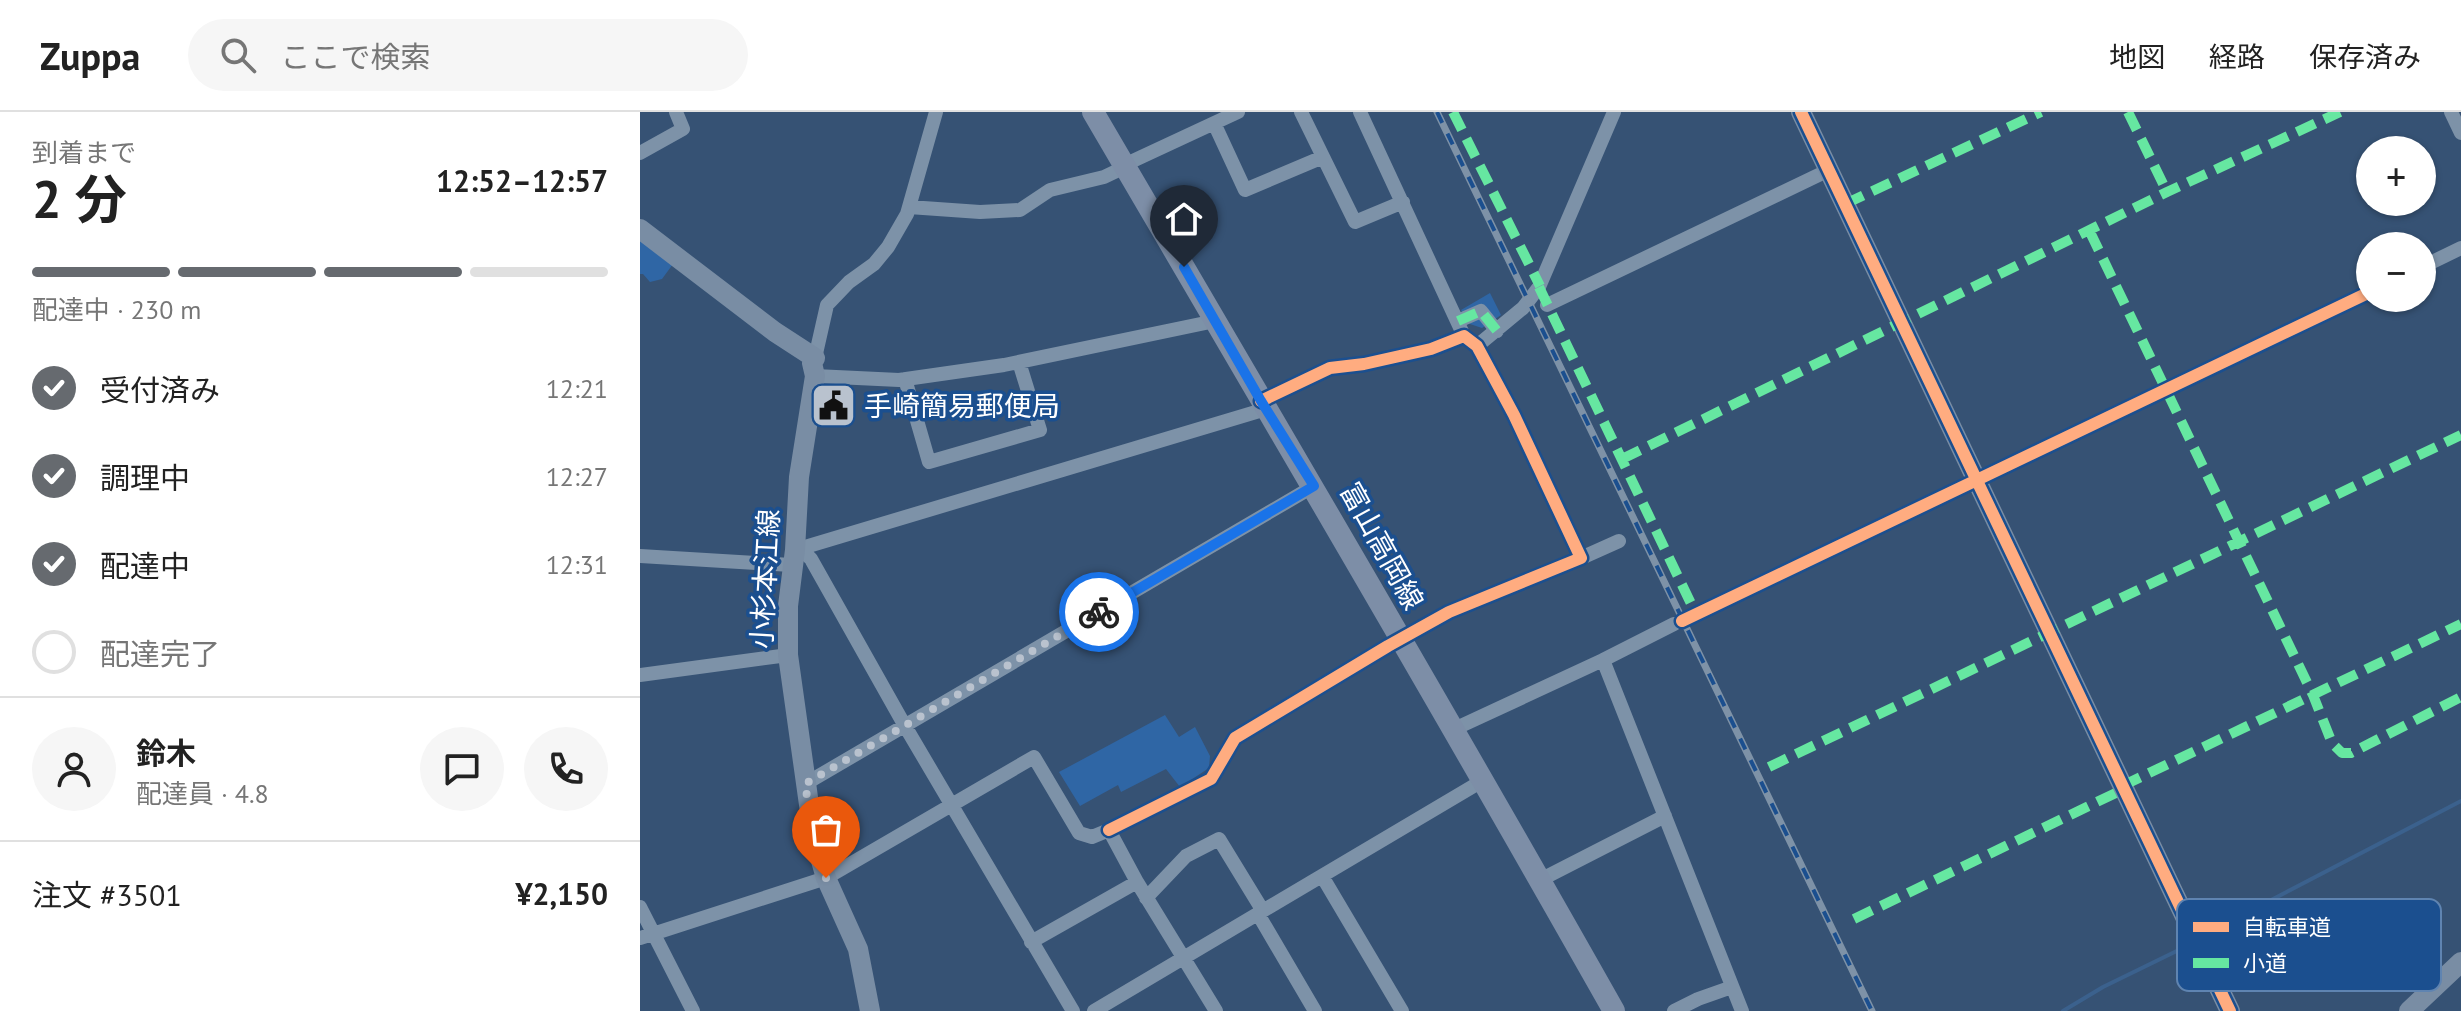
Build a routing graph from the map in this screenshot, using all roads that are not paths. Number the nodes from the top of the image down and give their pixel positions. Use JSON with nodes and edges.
{"nodes":[{"id":1,"x":676,"y":112,"type":"edge"},
{"id":2,"x":936,"y":112,"type":"edge"},
{"id":3,"x":1093,"y":112,"type":"edge"},
{"id":4,"x":1238,"y":112,"type":"edge"},
{"id":5,"x":1301,"y":112,"type":"edge"},
{"id":6,"x":1360,"y":112,"type":"edge"},
{"id":7,"x":1614,"y":112,"type":"edge"},
{"id":8,"x":1801,"y":112,"type":"edge"},
{"id":9,"x":2451,"y":112,"type":"edge"},
{"id":10,"x":1214,"y":123,"type":"junction"},
{"id":11,"x":2461,"y":133,"type":"edge"},
{"id":12,"x":640,"y":153,"type":"edge"},
{"id":13,"x":1323,"y":157,"type":"junction"},
{"id":14,"x":1125,"y":166,"type":"junction"},
{"id":15,"x":1829,"y":170,"type":"junction"},
{"id":16,"x":1403,"y":202,"type":"junction"},
{"id":17,"x":909,"y":207,"type":"junction"},
{"id":18,"x":640,"y":229,"type":"edge"},
{"id":19,"x":2461,"y":248,"type":"edge"},
{"id":20,"x":2436,"y":260,"type":"edge"},
{"id":21,"x":2356,"y":299,"type":"edge"},
{"id":22,"x":1547,"y":305,"type":"dead end"},
{"id":23,"x":1215,"y":321,"type":"junction"},
{"id":24,"x":1461,"y":328,"type":"junction"},
{"id":25,"x":1497,"y":331,"type":"junction"},
{"id":26,"x":1477,"y":346,"type":"junction"},
{"id":27,"x":1019,"y":362,"type":"junction"},
{"id":28,"x":815,"y":367,"type":"junction"},
{"id":29,"x":905,"y":379,"type":"junction"},
{"id":30,"x":1264,"y":405,"type":"junction"},
{"id":31,"x":1977,"y":482,"type":"junction"},
{"id":32,"x":1314,"y":486,"type":"junction"},
{"id":33,"x":1619,"y":541,"type":"dead end"},
{"id":34,"x":640,"y":556,"type":"edge"},
{"id":35,"x":793,"y":558,"type":"junction"},
{"id":36,"x":1581,"y":558,"type":"junction"},
{"id":37,"x":1400,"y":640,"type":"junction"},
{"id":38,"x":788,"y":655,"type":"junction"},
{"id":39,"x":1603,"y":660,"type":"junction"},
{"id":40,"x":640,"y":675,"type":"edge"},
{"id":41,"x":905,"y":726,"type":"junction"},
{"id":42,"x":1452,"y":730,"type":"junction"},
{"id":43,"x":1482,"y":781,"type":"junction"},
{"id":44,"x":805,"y":784,"type":"junction"},
{"id":45,"x":952,"y":805,"type":"junction"},
{"id":46,"x":1665,"y":816,"type":"junction"},
{"id":47,"x":1109,"y":830,"type":"junction"},
{"id":48,"x":1322,"y":876,"type":"junction"},
{"id":49,"x":826,"y":878,"type":"junction"},
{"id":50,"x":1540,"y":880,"type":"junction"},
{"id":51,"x":1137,"y":882,"type":"junction"},
{"id":52,"x":1146,"y":898,"type":"junction"},
{"id":53,"x":2177,"y":900,"type":"edge"},
{"id":54,"x":640,"y":907,"type":"edge"},
{"id":55,"x":1260,"y":912,"type":"junction"},
{"id":56,"x":647,"y":936,"type":"edge"},
{"id":57,"x":1031,"y":942,"type":"junction"},
{"id":58,"x":1183,"y":957,"type":"junction"},
{"id":59,"x":2461,"y":962,"type":"edge"},
{"id":60,"x":2441,"y":981,"type":"edge"},
{"id":61,"x":1732,"y":987,"type":"junction"},
{"id":62,"x":2220,"y":991,"type":"edge"},
{"id":63,"x":2430,"y":991,"type":"edge"},
{"id":64,"x":693,"y":1011,"type":"edge"},
{"id":65,"x":870,"y":1011,"type":"edge"},
{"id":66,"x":1073,"y":1011,"type":"edge"},
{"id":67,"x":1094,"y":1011,"type":"edge"},
{"id":68,"x":1216,"y":1011,"type":"edge"},
{"id":69,"x":1315,"y":1011,"type":"edge"},
{"id":70,"x":1402,"y":1011,"type":"edge"},
{"id":71,"x":1614,"y":1011,"type":"edge"},
{"id":72,"x":1674,"y":1011,"type":"edge"},
{"id":73,"x":1742,"y":1011,"type":"edge"},
{"id":74,"x":2230,"y":1011,"type":"edge"},
{"id":75,"x":2409,"y":1011,"type":"edge"}],
"edges":[{"from":1,"to":12,"type":"street"},
{"from":2,"to":17,"type":"street"},
{"from":3,"to":14,"type":"main road","name":"富山高岡線"},
{"from":4,"to":10,"type":"street"},
{"from":5,"to":13,"type":"street"},
{"from":6,"to":16,"type":"street"},
{"from":7,"to":25,"type":"street"},
{"from":8,"to":15,"type":"street"},
{"from":9,"to":11,"type":"street"},
{"from":10,"to":13,"type":"street"},
{"from":10,"to":14,"type":"street"},
{"from":13,"to":16,"type":"street"},
{"from":14,"to":17,"type":"street"},
{"from":14,"to":23,"type":"main road","name":"富山高岡線"},
{"from":15,"to":22,"type":"street"},
{"from":15,"to":31,"type":"street"},
{"from":16,"to":24,"type":"street"},
{"from":17,"to":28,"type":"street"},
{"from":18,"to":28,"type":"street"},
{"from":19,"to":20,"type":"street"},
{"from":21,"to":31,"type":"street"},
{"from":23,"to":27,"type":"street"},
{"from":23,"to":30,"type":"main road","name":"富山高岡線"},
{"from":24,"to":25,"type":"street"},
{"from":24,"to":26,"type":"street"},
{"from":24,"to":30,"type":"street"},
{"from":25,"to":26,"type":"street"},
{"from":26,"to":36,"type":"street"},
{"from":27,"to":29,"type":"street"},
{"from":27,"to":29,"type":"street"},
{"from":28,"to":29,"type":"street"},
{"from":28,"to":35,"type":"street","name":"小杉本江線"},
{"from":30,"to":32,"type":"main road","name":"富山高岡線"},
{"from":30,"to":35,"type":"street"},
{"from":31,"to":39,"type":"street"},
{"from":31,"to":53,"type":"street"},
{"from":32,"to":37,"type":"main road","name":"富山高岡線"},
{"from":32,"to":41,"type":"street"},
{"from":33,"to":36,"type":"street"},
{"from":34,"to":35,"type":"street"},
{"from":35,"to":38,"type":"street","name":"小杉本江線"},
{"from":35,"to":41,"type":"street"},
{"from":36,"to":37,"type":"street"},
{"from":37,"to":42,"type":"main road","name":"富山高岡線"},
{"from":37,"to":47,"type":"street"},
{"from":38,"to":40,"type":"street"},
{"from":38,"to":44,"type":"street","name":"小杉本江線"},
{"from":39,"to":42,"type":"street"},
{"from":39,"to":46,"type":"street"},
{"from":41,"to":44,"type":"street"},
{"from":41,"to":45,"type":"street"},
{"from":42,"to":43,"type":"main road","name":"富山高岡線"},
{"from":43,"to":48,"type":"street"},
{"from":43,"to":50,"type":"main road","name":"富山高岡線"},
{"from":44,"to":49,"type":"street","name":"小杉本江線"},
{"from":45,"to":47,"type":"street"},
{"from":45,"to":49,"type":"street"},
{"from":45,"to":57,"type":"street"},
{"from":46,"to":50,"type":"street"},
{"from":46,"to":61,"type":"street"},
{"from":47,"to":51,"type":"street"},
{"from":48,"to":55,"type":"street"},
{"from":48,"to":70,"type":"street"},
{"from":49,"to":56,"type":"street"},
{"from":49,"to":65,"type":"street","name":"小杉本江線"},
{"from":50,"to":71,"type":"main road","name":"富山高岡線"},
{"from":51,"to":52,"type":"street"},
{"from":51,"to":57,"type":"street"},
{"from":52,"to":55,"type":"street"},
{"from":52,"to":58,"type":"street"},
{"from":54,"to":56,"type":"street"},
{"from":55,"to":58,"type":"street"},
{"from":55,"to":69,"type":"street"},
{"from":56,"to":64,"type":"street"},
{"from":57,"to":66,"type":"street"},
{"from":58,"to":67,"type":"street"},
{"from":58,"to":68,"type":"street"},
{"from":59,"to":60,"type":"street"},
{"from":61,"to":72,"type":"street"},
{"from":61,"to":73,"type":"street"},
{"from":62,"to":74,"type":"street"},
{"from":63,"to":75,"type":"street"}]}
